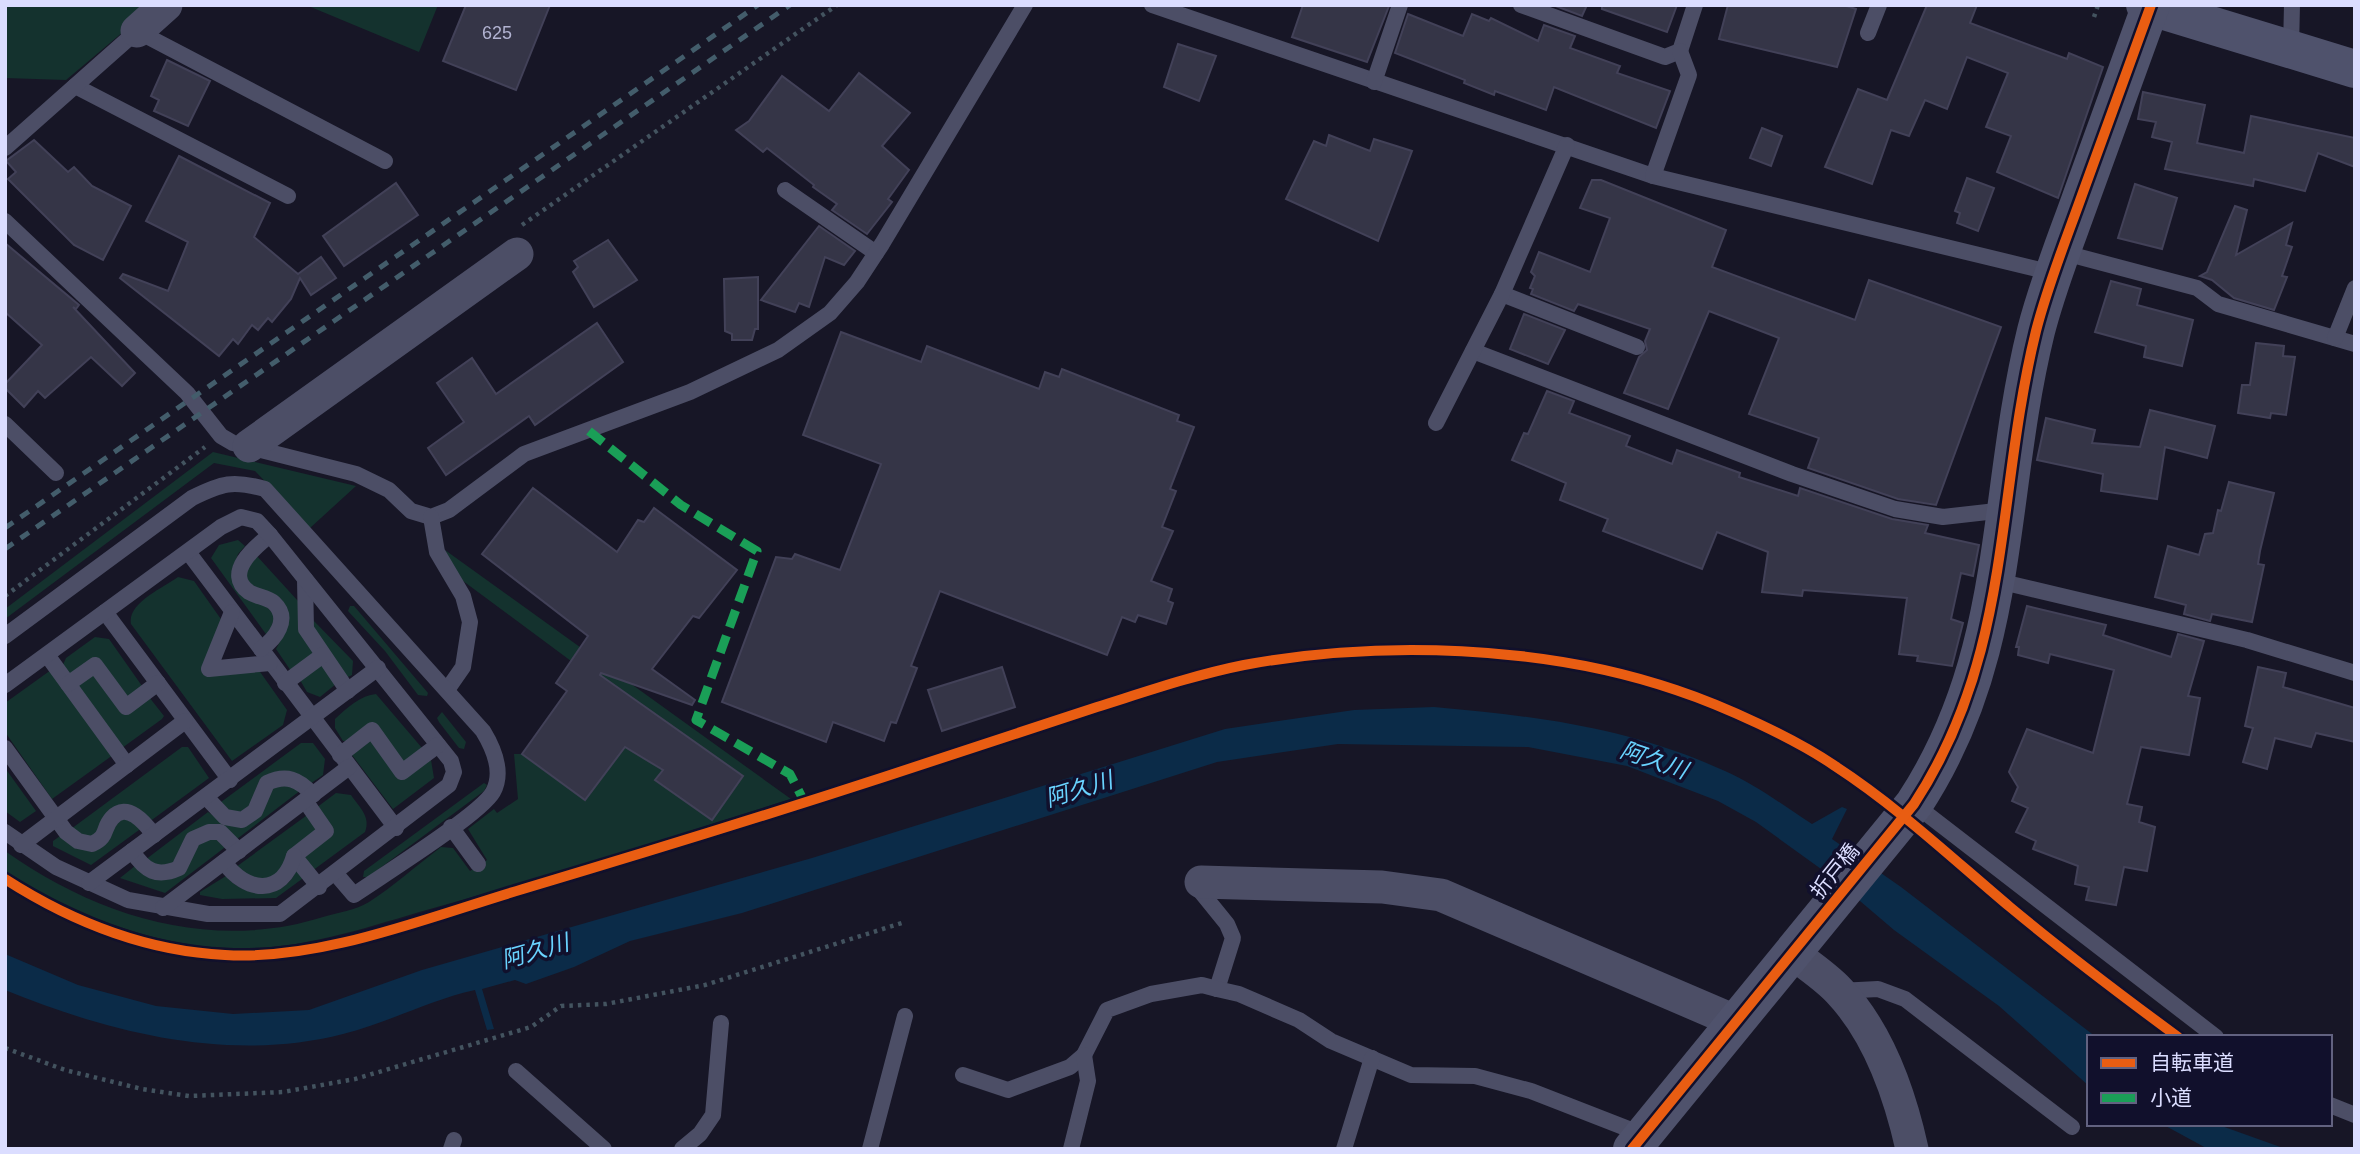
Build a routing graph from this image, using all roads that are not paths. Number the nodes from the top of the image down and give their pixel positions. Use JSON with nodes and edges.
{"nodes":[{"id":1,"x":166,"y":5,"type":"edge"},
{"id":2,"x":1025,"y":5,"type":"edge"},
{"id":3,"x":1152,"y":5,"type":"edge"},
{"id":4,"x":1400,"y":5,"type":"edge"},
{"id":5,"x":1521,"y":5,"type":"edge"},
{"id":6,"x":1695,"y":5,"type":"edge"},
{"id":7,"x":1879,"y":5,"type":"edge"},
{"id":8,"x":2292,"y":5,"type":"edge"},
{"id":9,"x":2148,"y":6,"type":"edge"},
{"id":10,"x":137,"y":32,"type":"junction"},
{"id":11,"x":1868,"y":33,"type":"dead end"},
{"id":12,"x":2291,"y":50,"type":"junction"},
{"id":13,"x":1680,"y":51,"type":"junction"},
{"id":14,"x":2355,"y":69,"type":"edge"},
{"id":15,"x":1374,"y":82,"type":"junction"},
{"id":16,"x":75,"y":86,"type":"junction"},
{"id":17,"x":1567,"y":145,"type":"junction"},
{"id":18,"x":5,"y":148,"type":"edge"},
{"id":19,"x":385,"y":161,"type":"dead end"},
{"id":20,"x":1653,"y":176,"type":"junction"},
{"id":21,"x":785,"y":190,"type":"dead end"},
{"id":22,"x":288,"y":196,"type":"dead end"},
{"id":23,"x":5,"y":221,"type":"edge"},
{"id":24,"x":517,"y":241,"type":"road end"},
{"id":25,"x":876,"y":253,"type":"junction"},
{"id":26,"x":2057,"y":263,"type":"junction"},
{"id":27,"x":2355,"y":288,"type":"edge"},
{"id":28,"x":1502,"y":294,"type":"junction"},
{"id":29,"x":2335,"y":338,"type":"junction"},
{"id":30,"x":2355,"y":344,"type":"edge"},
{"id":31,"x":1637,"y":347,"type":"dead end"},
{"id":32,"x":1473,"y":351,"type":"junction"},
{"id":33,"x":1436,"y":423,"type":"dead end"},
{"id":34,"x":5,"y":424,"type":"edge"},
{"id":35,"x":235,"y":441,"type":"junction"},
{"id":36,"x":56,"y":473,"type":"dead end"},
{"id":37,"x":2008,"y":509,"type":"junction"},
{"id":38,"x":431,"y":517,"type":"junction"},
{"id":39,"x":270,"y":535,"type":"junction"},
{"id":40,"x":188,"y":552,"type":"junction"},
{"id":41,"x":305,"y":579,"type":"junction"},
{"id":42,"x":1998,"y":581,"type":"junction"},
{"id":43,"x":105,"y":612,"type":"junction"},
{"id":44,"x":232,"y":612,"type":"junction"},
{"id":45,"x":5,"y":636,"type":"edge"},
{"id":46,"x":47,"y":655,"type":"junction"},
{"id":47,"x":323,"y":655,"type":"junction"},
{"id":48,"x":266,"y":656,"type":"junction"},
{"id":49,"x":378,"y":668,"type":"junction"},
{"id":50,"x":2355,"y":673,"type":"edge"},
{"id":51,"x":158,"y":683,"type":"junction"},
{"id":52,"x":285,"y":683,"type":"junction"},
{"id":53,"x":68,"y":684,"type":"junction"},
{"id":54,"x":5,"y":685,"type":"edge"},
{"id":55,"x":447,"y":690,"type":"junction"},
{"id":56,"x":348,"y":691,"type":"junction"},
{"id":57,"x":312,"y":719,"type":"junction"},
{"id":58,"x":185,"y":721,"type":"junction"},
{"id":59,"x":438,"y":745,"type":"junction"},
{"id":60,"x":5,"y":748,"type":"edge"},
{"id":61,"x":344,"y":761,"type":"junction"},
{"id":62,"x":127,"y":765,"type":"junction"},
{"id":63,"x":230,"y":780,"type":"junction"},
{"id":64,"x":206,"y":797,"type":"junction"},
{"id":65,"x":309,"y":799,"type":"junction"},
{"id":66,"x":1906,"y":815,"type":"junction"},
{"id":67,"x":57,"y":818,"type":"junction"},
{"id":68,"x":396,"y":828,"type":"junction"},
{"id":69,"x":451,"y":828,"type":"junction"},
{"id":70,"x":5,"y":832,"type":"edge"},
{"id":71,"x":154,"y":835,"type":"junction"},
{"id":72,"x":21,"y":845,"type":"junction"},
{"id":73,"x":132,"y":851,"type":"junction"},
{"id":74,"x":239,"y":851,"type":"junction"},
{"id":75,"x":294,"y":856,"type":"junction"},
{"id":76,"x":224,"y":862,"type":"junction"},
{"id":77,"x":478,"y":864,"type":"dead end"},
{"id":78,"x":336,"y":874,"type":"junction"},
{"id":79,"x":1201,"y":882,"type":"joint"},
{"id":80,"x":89,"y":883,"type":"junction"},
{"id":81,"x":319,"y":887,"type":"junction"},
{"id":82,"x":163,"y":908,"type":"junction"},
{"id":83,"x":1797,"y":948,"type":"junction"},
{"id":84,"x":1217,"y":989,"type":"junction"},
{"id":85,"x":1839,"y":991,"type":"junction"},
{"id":86,"x":905,"y":1016,"type":"dead end"},
{"id":87,"x":1737,"y":1022,"type":"junction"},
{"id":88,"x":721,"y":1023,"type":"dead end"},
{"id":89,"x":2213,"y":1035,"type":"edge"},
{"id":90,"x":1084,"y":1055,"type":"junction"},
{"id":91,"x":1372,"y":1058,"type":"junction"},
{"id":92,"x":516,"y":1071,"type":"dead end"},
{"id":93,"x":963,"y":1075,"type":"dead end"},
{"id":94,"x":2332,"y":1106,"type":"edge"},
{"id":95,"x":2355,"y":1115,"type":"edge"},
{"id":96,"x":2072,"y":1127,"type":"dead end"},
{"id":97,"x":1638,"y":1142,"type":"edge"},
{"id":98,"x":604,"y":1149,"type":"edge"},
{"id":99,"x":682,"y":1149,"type":"edge"},
{"id":100,"x":870,"y":1149,"type":"edge"},
{"id":101,"x":1071,"y":1149,"type":"edge"},
{"id":102,"x":1344,"y":1149,"type":"edge"},
{"id":103,"x":1912,"y":1149,"type":"edge"}],
"edges":[{"from":1,"to":10,"type":"street"},
{"from":2,"to":25,"type":"lane"},
{"from":3,"to":15,"type":"lane"},
{"from":4,"to":15,"type":"lane"},
{"from":5,"to":13,"type":"lane"},
{"from":6,"to":13,"type":"lane"},
{"from":7,"to":11,"type":"lane"},
{"from":8,"to":12,"type":"lane"},
{"from":9,"to":12,"type":"street"},
{"from":9,"to":26,"type":"street","name":"折戸橋"},
{"from":10,"to":16,"type":"lane"},
{"from":10,"to":19,"type":"lane"},
{"from":12,"to":14,"type":"street"},
{"from":13,"to":20,"type":"lane"},
{"from":15,"to":17,"type":"lane"},
{"from":16,"to":18,"type":"lane"},
{"from":16,"to":22,"type":"lane"},
{"from":17,"to":20,"type":"lane"},
{"from":17,"to":28,"type":"lane"},
{"from":20,"to":26,"type":"lane"},
{"from":21,"to":25,"type":"lane"},
{"from":23,"to":35,"type":"lane"},
{"from":24,"to":35,"type":"street"},
{"from":25,"to":38,"type":"lane"},
{"from":26,"to":29,"type":"lane"},
{"from":26,"to":37,"type":"street","name":"折戸橋"},
{"from":27,"to":29,"type":"lane"},
{"from":28,"to":31,"type":"lane"},
{"from":28,"to":32,"type":"lane"},
{"from":29,"to":30,"type":"lane"},
{"from":32,"to":33,"type":"lane"},
{"from":32,"to":37,"type":"lane"},
{"from":34,"to":36,"type":"lane"},
{"from":35,"to":38,"type":"lane"},
{"from":37,"to":42,"type":"street","name":"折戸橋"},
{"from":38,"to":55,"type":"lane"},
{"from":39,"to":40,"type":"lane"},
{"from":39,"to":41,"type":"lane"},
{"from":39,"to":48,"type":"lane"},
{"from":40,"to":43,"type":"lane"},
{"from":40,"to":44,"type":"lane"},
{"from":41,"to":47,"type":"lane"},
{"from":41,"to":49,"type":"lane"},
{"from":42,"to":50,"type":"lane"},
{"from":42,"to":66,"type":"street","name":"折戸橋"},
{"from":43,"to":46,"type":"lane"},
{"from":43,"to":51,"type":"lane"},
{"from":44,"to":48,"type":"lane"},
{"from":44,"to":48,"type":"lane"},
{"from":45,"to":55,"type":"lane"},
{"from":46,"to":53,"type":"lane"},
{"from":46,"to":54,"type":"lane"},
{"from":47,"to":52,"type":"lane"},
{"from":47,"to":56,"type":"lane"},
{"from":48,"to":52,"type":"lane"},
{"from":49,"to":56,"type":"lane"},
{"from":49,"to":59,"type":"lane"},
{"from":51,"to":53,"type":"lane"},
{"from":51,"to":58,"type":"lane"},
{"from":52,"to":57,"type":"lane"},
{"from":53,"to":62,"type":"lane"},
{"from":55,"to":69,"type":"lane"},
{"from":56,"to":57,"type":"lane"},
{"from":57,"to":61,"type":"lane"},
{"from":57,"to":63,"type":"lane"},
{"from":58,"to":62,"type":"lane"},
{"from":58,"to":63,"type":"lane"},
{"from":59,"to":61,"type":"lane"},
{"from":59,"to":68,"type":"lane"},
{"from":60,"to":67,"type":"lane"},
{"from":61,"to":65,"type":"lane"},
{"from":61,"to":68,"type":"lane"},
{"from":62,"to":67,"type":"lane"},
{"from":63,"to":64,"type":"lane"},
{"from":64,"to":65,"type":"lane"},
{"from":64,"to":71,"type":"lane"},
{"from":65,"to":74,"type":"lane"},
{"from":65,"to":75,"type":"lane"},
{"from":66,"to":83,"type":"street","name":"折戸橋"},
{"from":66,"to":89,"type":"lane"},
{"from":67,"to":71,"type":"lane"},
{"from":67,"to":72,"type":"lane"},
{"from":68,"to":78,"type":"lane"},
{"from":69,"to":77,"type":"lane"},
{"from":69,"to":78,"type":"lane"},
{"from":70,"to":72,"type":"lane"},
{"from":71,"to":73,"type":"lane"},
{"from":72,"to":80,"type":"lane"},
{"from":73,"to":74,"type":"lane"},
{"from":73,"to":80,"type":"lane"},
{"from":74,"to":76,"type":"lane"},
{"from":75,"to":76,"type":"lane"},
{"from":75,"to":81,"type":"lane"},
{"from":76,"to":82,"type":"lane"},
{"from":78,"to":81,"type":"lane"},
{"from":79,"to":84,"type":"lane"},
{"from":79,"to":87,"type":"street"},
{"from":80,"to":82,"type":"lane"},
{"from":81,"to":82,"type":"lane"},
{"from":83,"to":85,"type":"street"},
{"from":83,"to":87,"type":"street","name":"折戸橋"},
{"from":84,"to":90,"type":"lane"},
{"from":84,"to":91,"type":"lane"},
{"from":85,"to":96,"type":"lane"},
{"from":85,"to":103,"type":"street"},
{"from":86,"to":100,"type":"lane"},
{"from":87,"to":97,"type":"street","name":"折戸橋"},
{"from":88,"to":99,"type":"lane"},
{"from":90,"to":93,"type":"lane"},
{"from":90,"to":101,"type":"lane"},
{"from":91,"to":97,"type":"lane"},
{"from":91,"to":102,"type":"lane"},
{"from":92,"to":98,"type":"lane"},
{"from":94,"to":95,"type":"lane"}]}
